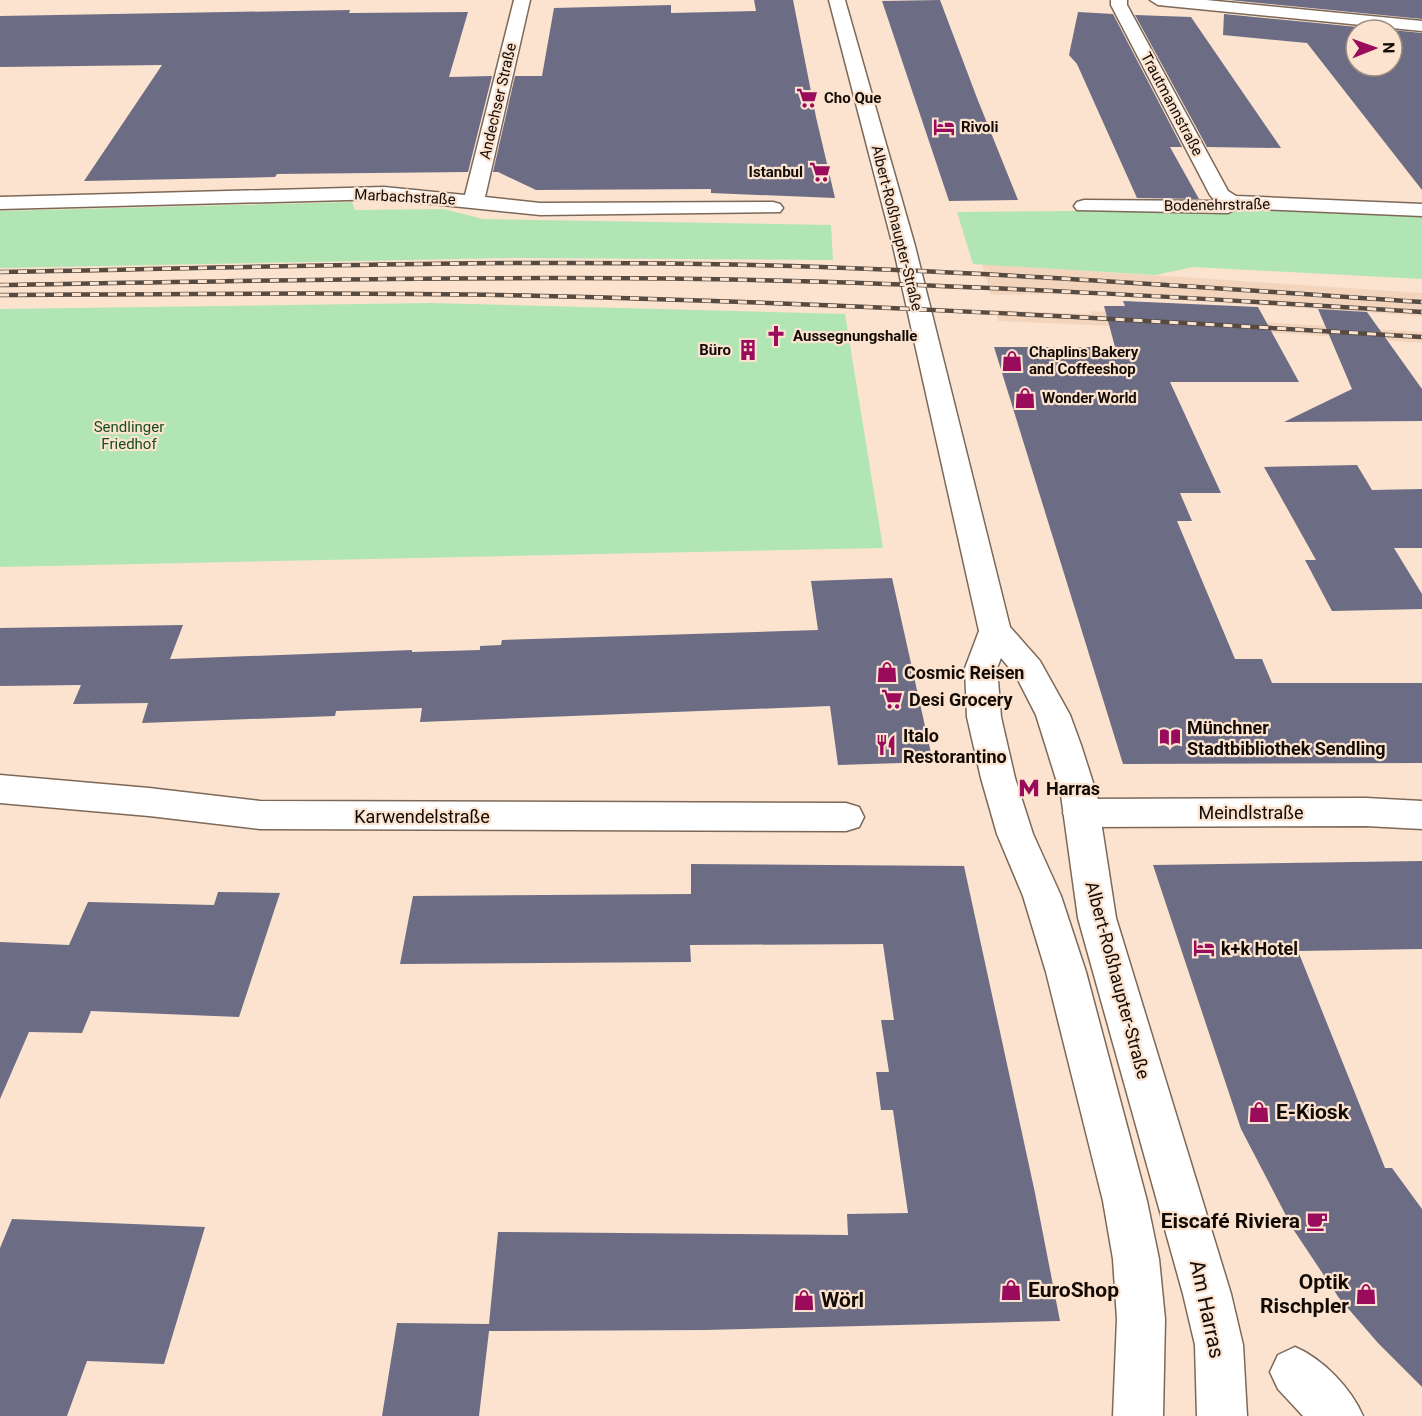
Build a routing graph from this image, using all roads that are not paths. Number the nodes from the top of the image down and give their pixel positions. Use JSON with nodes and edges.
{"nodes":[{"id":1,"x":522,"y":0,"type":"edge"},
{"id":2,"x":837,"y":0,"type":"edge"},
{"id":3,"x":1119,"y":0,"type":"edge"},
{"id":4,"x":1158,"y":0,"type":"edge"},
{"id":5,"x":1163,"y":0,"type":"edge"},
{"id":6,"x":1422,"y":26,"type":"edge"},
{"id":7,"x":474,"y":201,"type":"junction"},
{"id":8,"x":1232,"y":202,"type":"junction"},
{"id":9,"x":0,"y":203,"type":"edge"},
{"id":10,"x":1084,"y":206,"type":"dead end"},
{"id":11,"x":773,"y":208,"type":"dead end"},
{"id":12,"x":1422,"y":210,"type":"edge"},
{"id":13,"x":995,"y":631,"type":"junction"},
{"id":14,"x":0,"y":789,"type":"edge"},
{"id":15,"x":1081,"y":813,"type":"junction"},
{"id":16,"x":1422,"y":814,"type":"edge"},
{"id":17,"x":846,"y":817,"type":"dead end"},
{"id":18,"x":1181,"y":1204,"type":"joint"},
{"id":19,"x":1295,"y":1372,"type":"dead end"},
{"id":20,"x":1138,"y":1416,"type":"edge"},
{"id":21,"x":1222,"y":1416,"type":"edge"},
{"id":22,"x":1338,"y":1416,"type":"edge"}],
"edges":[{"from":1,"to":7,"type":"street","name":"Andechser Straße"},
{"from":2,"to":13,"type":"street","name":"Albert-Roßhaupter-Straße"},
{"from":3,"to":8,"type":"street","name":"Trautmannstraße"},
{"from":4,"to":5,"type":"street"},
{"from":5,"to":6,"type":"street"},
{"from":7,"to":9,"type":"street","name":"Marbachstraße"},
{"from":7,"to":11,"type":"street","name":"Marbachstraße"},
{"from":8,"to":10,"type":"street","name":"Bodenehrstraße"},
{"from":8,"to":12,"type":"street","name":"Bodenehrstraße"},
{"from":13,"to":15,"type":"street","name":"Albert-Roßhaupter-Straße"},
{"from":13,"to":20,"type":"street"},
{"from":14,"to":17,"type":"street","name":"Karwendelstraße"},
{"from":15,"to":16,"type":"street","name":"Meindlstraße"},
{"from":15,"to":18,"type":"street","name":"Albert-Roßhaupter-Straße"},
{"from":18,"to":21,"type":"street","name":"Am Harras"},
{"from":19,"to":22,"type":"street"}]}
